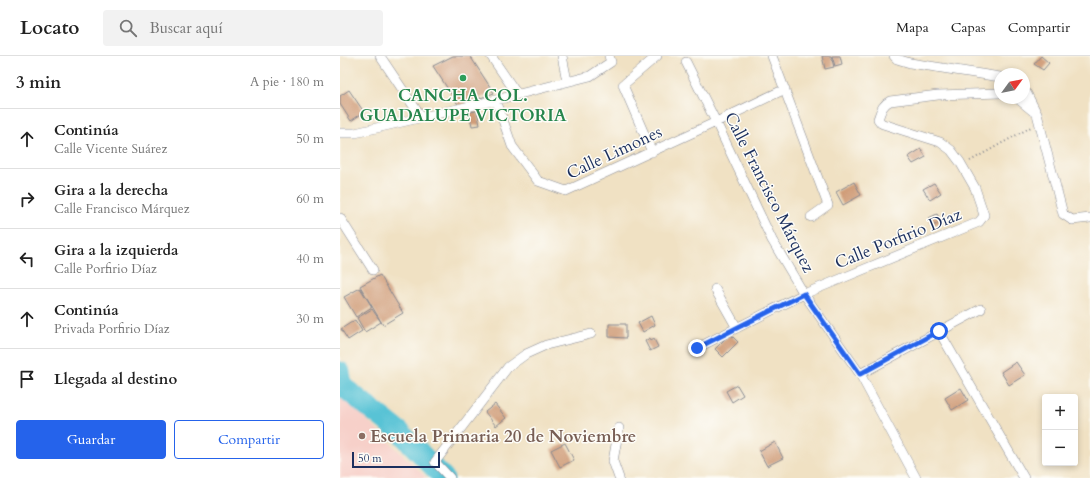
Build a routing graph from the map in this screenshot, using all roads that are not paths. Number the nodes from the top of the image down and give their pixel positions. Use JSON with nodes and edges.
{"nodes":[{"id":1,"x":380,"y":56,"type":"edge"},
{"id":2,"x":491,"y":56,"type":"edge"},
{"id":3,"x":562,"y":56,"type":"edge"},
{"id":4,"x":609,"y":56,"type":"edge"},
{"id":5,"x":657,"y":56,"type":"edge"},
{"id":6,"x":772,"y":56,"type":"edge"},
{"id":7,"x":894,"y":56,"type":"edge"},
{"id":8,"x":686,"y":62,"type":"dead end"},
{"id":9,"x":994,"y":76,"type":"edge"},
{"id":10,"x":567,"y":82,"type":"junction"},
{"id":11,"x":785,"y":89,"type":"junction"},
{"id":12,"x":994,"y":93,"type":"edge"},
{"id":13,"x":517,"y":94,"type":"junction"},
{"id":14,"x":496,"y":100,"type":"junction"},
{"id":15,"x":1030,"y":101,"type":"edge"},
{"id":16,"x":1023,"y":104,"type":"edge"},
{"id":17,"x":421,"y":117,"type":"junction"},
{"id":18,"x":1038,"y":118,"type":"junction"},
{"id":19,"x":716,"y":122,"type":"junction"},
{"id":20,"x":340,"y":133,"type":"edge"},
{"id":21,"x":652,"y":152,"type":"junction"},
{"id":22,"x":811,"y":217,"type":"dead end"},
{"id":23,"x":340,"y":218,"type":"edge"},
{"id":24,"x":1090,"y":218,"type":"edge"},
{"id":25,"x":373,"y":270,"type":"dead end"},
{"id":26,"x":715,"y":289,"type":"dead end"},
{"id":27,"x":804,"y":294,"type":"junction"},
{"id":28,"x":981,"y":309,"type":"dead end"},
{"id":29,"x":737,"y":328,"type":"junction"},
{"id":30,"x":939,"y":331,"type":"junction"},
{"id":31,"x":592,"y":334,"type":"dead end"},
{"id":32,"x":697,"y":348,"type":"dead end"},
{"id":33,"x":860,"y":374,"type":"junction"},
{"id":34,"x":619,"y":428,"type":"dead end"},
{"id":35,"x":450,"y":478,"type":"edge"},
{"id":36,"x":619,"y":478,"type":"edge"},
{"id":37,"x":916,"y":478,"type":"edge"},
{"id":38,"x":1024,"y":478,"type":"edge"}],
"edges":[{"from":1,"to":17,"type":"street"},
{"from":2,"to":13,"type":"street"},
{"from":3,"to":10,"type":"street"},
{"from":4,"to":10,"type":"street"},
{"from":5,"to":21,"type":"street"},
{"from":6,"to":11,"type":"street"},
{"from":7,"to":9,"type":"street"},
{"from":8,"to":19,"type":"street","name":"Calle Francisco Márquez"},
{"from":10,"to":13,"type":"street"},
{"from":11,"to":19,"type":"street","name":"Calle Limones"},
{"from":11,"to":22,"type":"street"},
{"from":12,"to":27,"type":"street","name":"Calle Porfirio Díaz"},
{"from":13,"to":14,"type":"street"},
{"from":14,"to":17,"type":"street"},
{"from":14,"to":21,"type":"street","name":"Calle Limones"},
{"from":15,"to":18,"type":"street"},
{"from":16,"to":18,"type":"street"},
{"from":17,"to":20,"type":"street"},
{"from":18,"to":24,"type":"street"},
{"from":19,"to":21,"type":"street","name":"Calle Limones"},
{"from":19,"to":27,"type":"street","name":"Calle Francisco Márquez"},
{"from":23,"to":25,"type":"street"},
{"from":26,"to":29,"type":"street"},
{"from":27,"to":29,"type":"street","name":"Calle Porfirio Díaz"},
{"from":27,"to":33,"type":"street","name":"Calle Francisco Márquez"},
{"from":28,"to":30,"type":"street"},
{"from":29,"to":32,"type":"street","name":"Calle Porfirio Díaz"},
{"from":30,"to":33,"type":"street"},
{"from":30,"to":38,"type":"street"},
{"from":31,"to":35,"type":"street"},
{"from":33,"to":37,"type":"street","name":"Calle Francisco Márquez"},
{"from":34,"to":36,"type":"street"}]}
